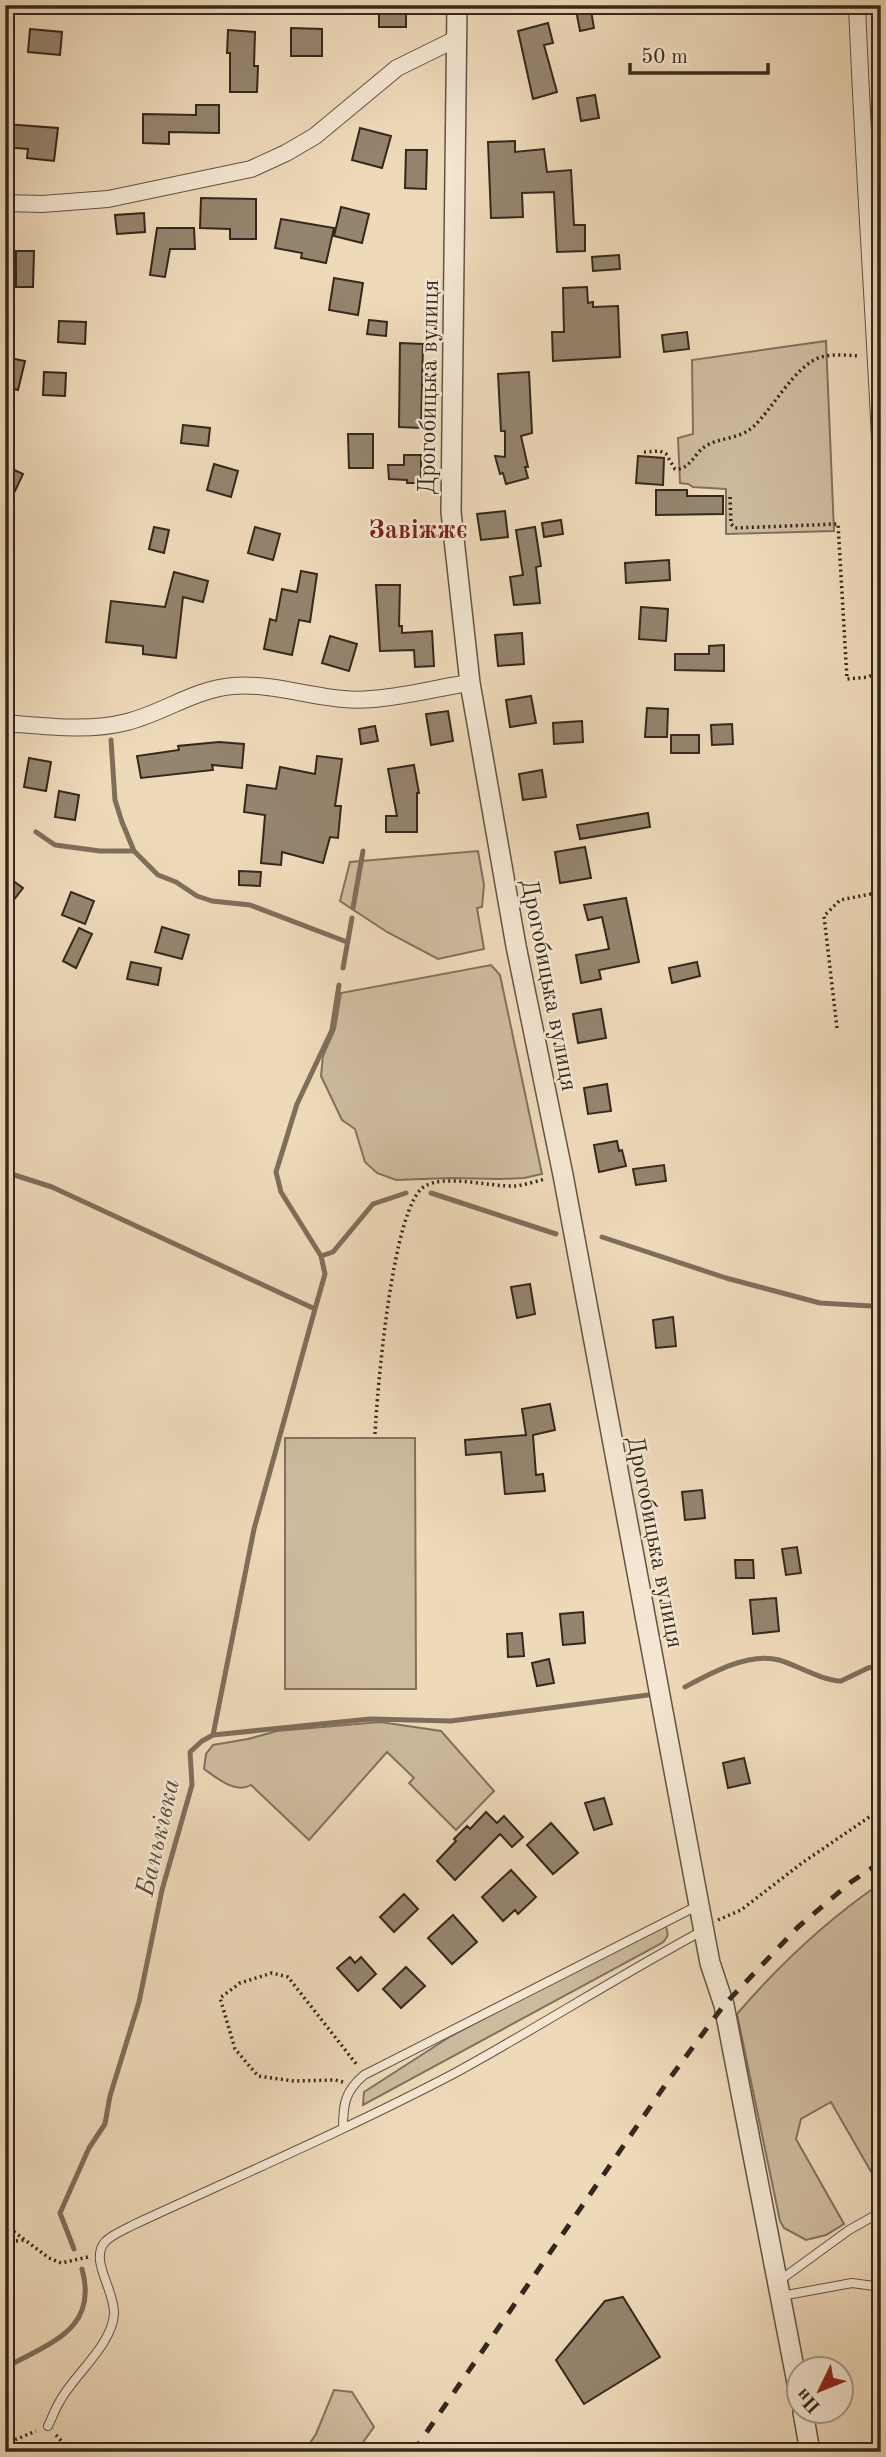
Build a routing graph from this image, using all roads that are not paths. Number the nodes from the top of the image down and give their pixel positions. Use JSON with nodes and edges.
{"nodes":[{"id":1,"x":457,"y":5,"type":"edge"},
{"id":2,"x":856,"y":5,"type":"edge"},
{"id":3,"x":456,"y":39,"type":"junction"},
{"id":4,"x":5,"y":203,"type":"edge"},
{"id":5,"x":878,"y":340,"type":"edge"},
{"id":6,"x":881,"y":460,"type":"edge"},
{"id":7,"x":470,"y":682,"type":"junction"},
{"id":8,"x":5,"y":723,"type":"edge"},
{"id":9,"x":699,"y":1905,"type":"junction"},
{"id":10,"x":703,"y":1927,"type":"junction"},
{"id":11,"x":343,"y":2128,"type":"junction"},
{"id":12,"x":881,"y":2212,"type":"edge"},
{"id":13,"x":881,"y":2287,"type":"edge"},
{"id":14,"x":780,"y":2289,"type":"junction"},
{"id":15,"x":793,"y":2356,"type":"edge"},
{"id":16,"x":48,"y":2426,"type":"dead end"},
{"id":17,"x":805,"y":2426,"type":"edge"},
{"id":18,"x":810,"y":2452,"type":"edge"}],
"edges":[{"from":1,"to":3,"type":"street","name":"Дрогобицька вулиця"},
{"from":2,"to":5,"type":"street"},
{"from":3,"to":4,"type":"street"},
{"from":3,"to":7,"type":"street","name":"Дрогобицька вулиця"},
{"from":5,"to":6,"type":"street"},
{"from":7,"to":8,"type":"street"},
{"from":7,"to":9,"type":"street","name":"Дрогобицька вулиця"},
{"from":9,"to":10,"type":"street","name":"Дрогобицька вулиця"},
{"from":9,"to":11,"type":"lane"},
{"from":10,"to":11,"type":"lane"},
{"from":10,"to":14,"type":"street","name":"Дрогобицька вулиця"},
{"from":11,"to":16,"type":"lane"},
{"from":12,"to":14,"type":"lane"},
{"from":13,"to":14,"type":"lane"},
{"from":14,"to":15,"type":"street","name":"Дрогобицька вулиця"},
{"from":17,"to":18,"type":"street"}]}
